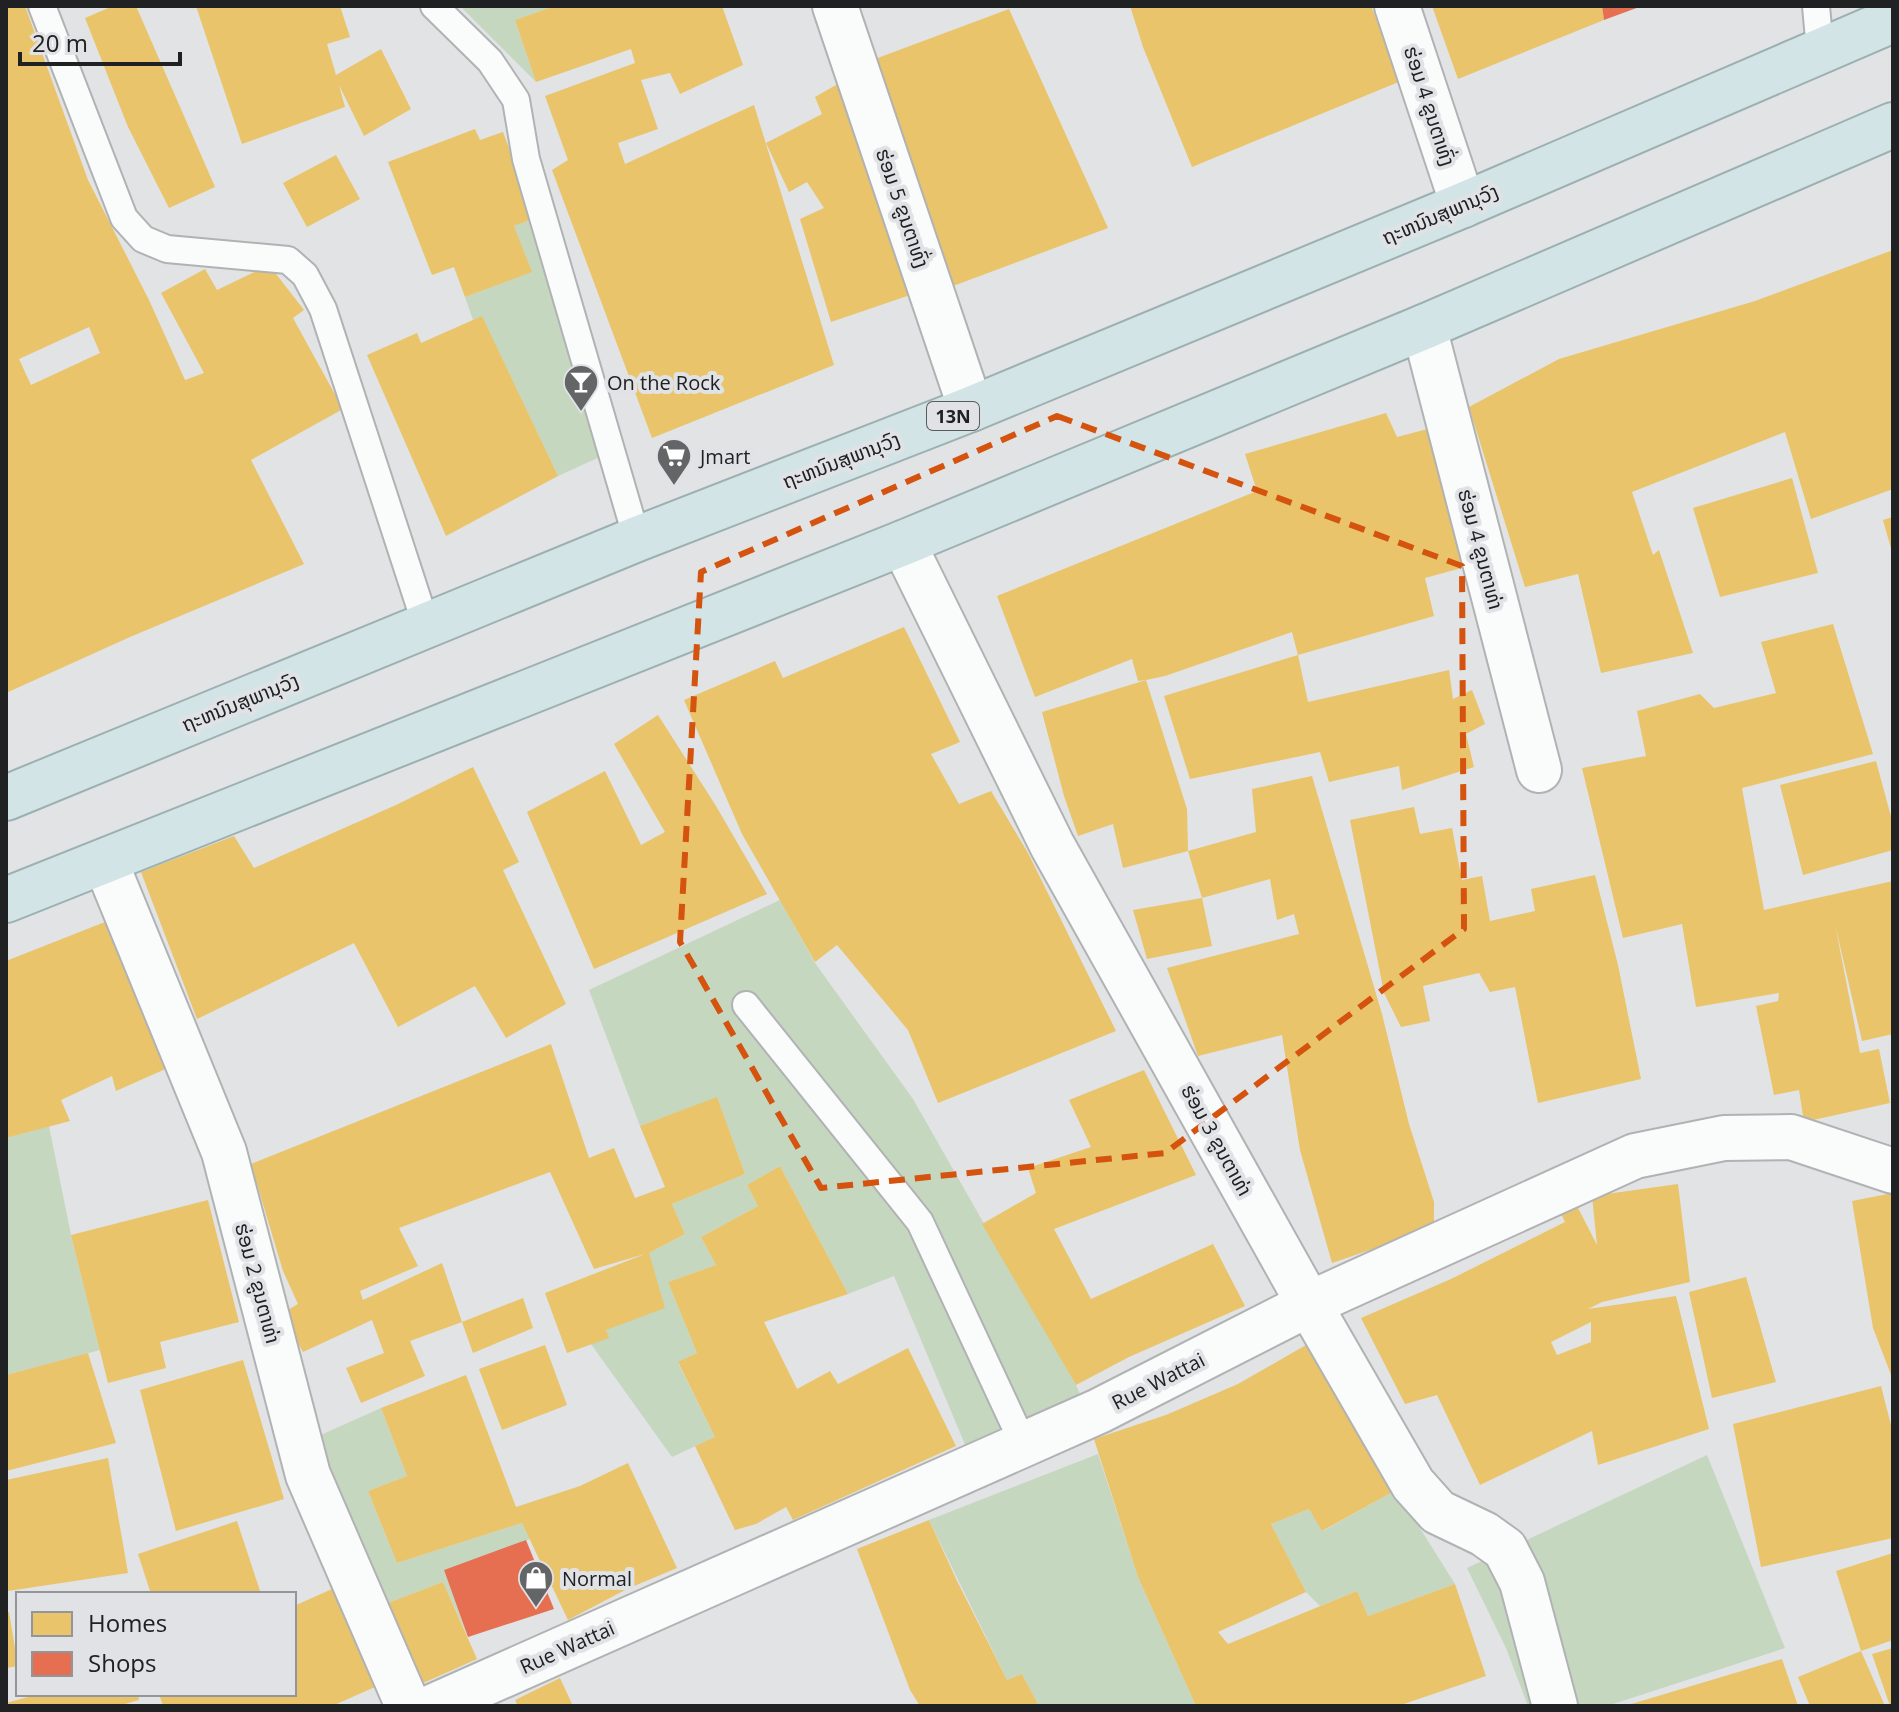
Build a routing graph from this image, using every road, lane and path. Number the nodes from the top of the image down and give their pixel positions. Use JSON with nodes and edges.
{"nodes":[{"id":1,"x":42,"y":6,"type":"edge"},
{"id":2,"x":434,"y":6,"type":"edge"},
{"id":3,"x":835,"y":6,"type":"edge"},
{"id":4,"x":1397,"y":6,"type":"edge"},
{"id":5,"x":1816,"y":6,"type":"edge"},
{"id":6,"x":1893,"y":20,"type":"edge"},
{"id":7,"x":1820,"y":50,"type":"junction"},
{"id":8,"x":1893,"y":125,"type":"edge"},
{"id":9,"x":1463,"y":205,"type":"junction"},
{"id":10,"x":1424,"y":327,"type":"junction"},
{"id":11,"x":971,"y":409,"type":"junction"},
{"id":12,"x":637,"y":539,"type":"junction"},
{"id":13,"x":903,"y":543,"type":"junction"},
{"id":14,"x":426,"y":625,"type":"junction"},
{"id":15,"x":1539,"y":770,"type":"dead end"},
{"id":16,"x":6,"y":798,"type":"edge"},
{"id":17,"x":105,"y":861,"type":"junction"},
{"id":18,"x":6,"y":900,"type":"edge"},
{"id":19,"x":746,"y":1005,"type":"dead end"},
{"id":20,"x":1893,"y":1171,"type":"edge"},
{"id":21,"x":1309,"y":1304,"type":"junction"},
{"id":22,"x":1023,"y":1443,"type":"junction"},
{"id":23,"x":408,"y":1706,"type":"edge"},
{"id":24,"x":434,"y":1706,"type":"edge"},
{"id":25,"x":1555,"y":1706,"type":"edge"}],
"edges":[{"from":1,"to":14,"type":"lane"},
{"from":2,"to":12,"type":"lane"},
{"from":3,"to":11,"type":"street","name":"ຮ່ອມ 5 ຂູນຕາທົ່ງ"},
{"from":4,"to":9,"type":"street","name":"ຮ່ອມ 4 ຂູນຕາທົ່ງ"},
{"from":5,"to":7,"type":"lane"},
{"from":6,"to":7,"type":"highway","name":"ຖະຫນົນສຸພານຸວົງ","number":"13N"},
{"from":7,"to":9,"type":"highway","name":"ຖະຫນົນສຸພານຸວົງ","number":"13N"},
{"from":8,"to":10,"type":"highway"},
{"from":9,"to":11,"type":"highway","name":"ຖະຫນົນສຸພານຸວົງ","number":"13N"},
{"from":10,"to":13,"type":"highway"},
{"from":10,"to":15,"type":"street","name":"ຮ່ອມ 4 ຂູນຕາທ່າ"},
{"from":11,"to":12,"type":"highway","name":"ຖະຫນົນສຸພານຸວົງ","number":"13N"},
{"from":12,"to":14,"type":"highway","name":"ຖະຫນົນສຸພານຸວົງ","number":"13N"},
{"from":13,"to":17,"type":"highway"},
{"from":13,"to":21,"type":"street","name":"ຮ່ອມ 3 ຂູນຕາທ່າ"},
{"from":14,"to":16,"type":"highway","name":"ຖະຫນົນສຸພານຸວົງ","number":"13N"},
{"from":17,"to":18,"type":"highway"},
{"from":17,"to":23,"type":"street","name":"ຮ່ອມ 2 ຂູນຕາທ່າ"},
{"from":19,"to":22,"type":"lane"},
{"from":20,"to":21,"type":"street","name":"Rue Wattai"},
{"from":21,"to":22,"type":"street","name":"Rue Wattai"},
{"from":21,"to":25,"type":"street","name":"ຮ່ອມ 3 ຂູນຕາທ່າ"},
{"from":22,"to":24,"type":"street","name":"Rue Wattai"}]}
